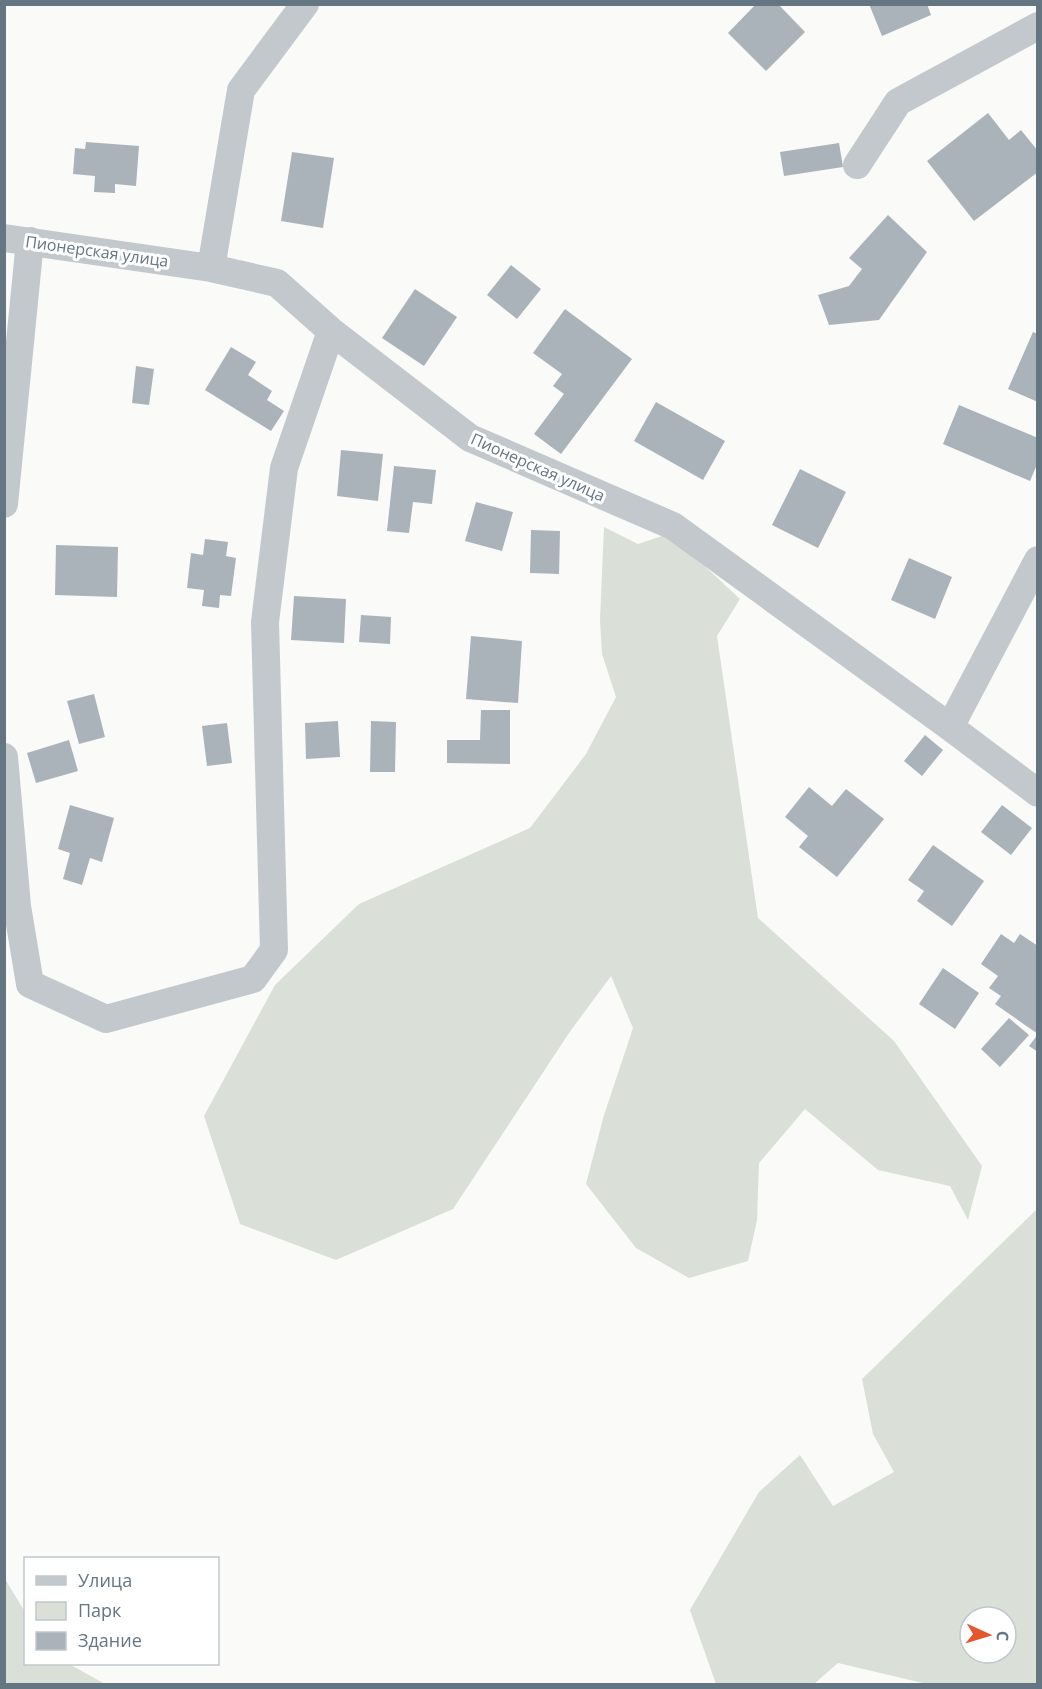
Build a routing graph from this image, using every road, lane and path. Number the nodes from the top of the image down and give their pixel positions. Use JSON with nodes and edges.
{"nodes":[{"id":1,"x":305,"y":4,"type":"edge"},
{"id":2,"x":1038,"y":26,"type":"edge"},
{"id":3,"x":857,"y":165,"type":"dead end"},
{"id":4,"x":17,"y":239,"type":"edge"},
{"id":5,"x":211,"y":268,"type":"junction"},
{"id":6,"x":331,"y":331,"type":"junction"},
{"id":7,"x":4,"y":504,"type":"edge"},
{"id":8,"x":1038,"y":560,"type":"edge"},
{"id":9,"x":950,"y":727,"type":"junction"},
{"id":10,"x":4,"y":757,"type":"edge"},
{"id":11,"x":1038,"y":793,"type":"edge"}],
"edges":[{"from":1,"to":5,"type":"street"},
{"from":2,"to":3,"type":"street"},
{"from":4,"to":5,"type":"street","name":"Пионерская улица"},
{"from":4,"to":7,"type":"street"},
{"from":5,"to":6,"type":"street","name":"Пионерская улица"},
{"from":6,"to":9,"type":"street","name":"Пионерская улица"},
{"from":6,"to":10,"type":"street"},
{"from":8,"to":9,"type":"street"},
{"from":9,"to":11,"type":"street","name":"Пионерская улица"}]}
